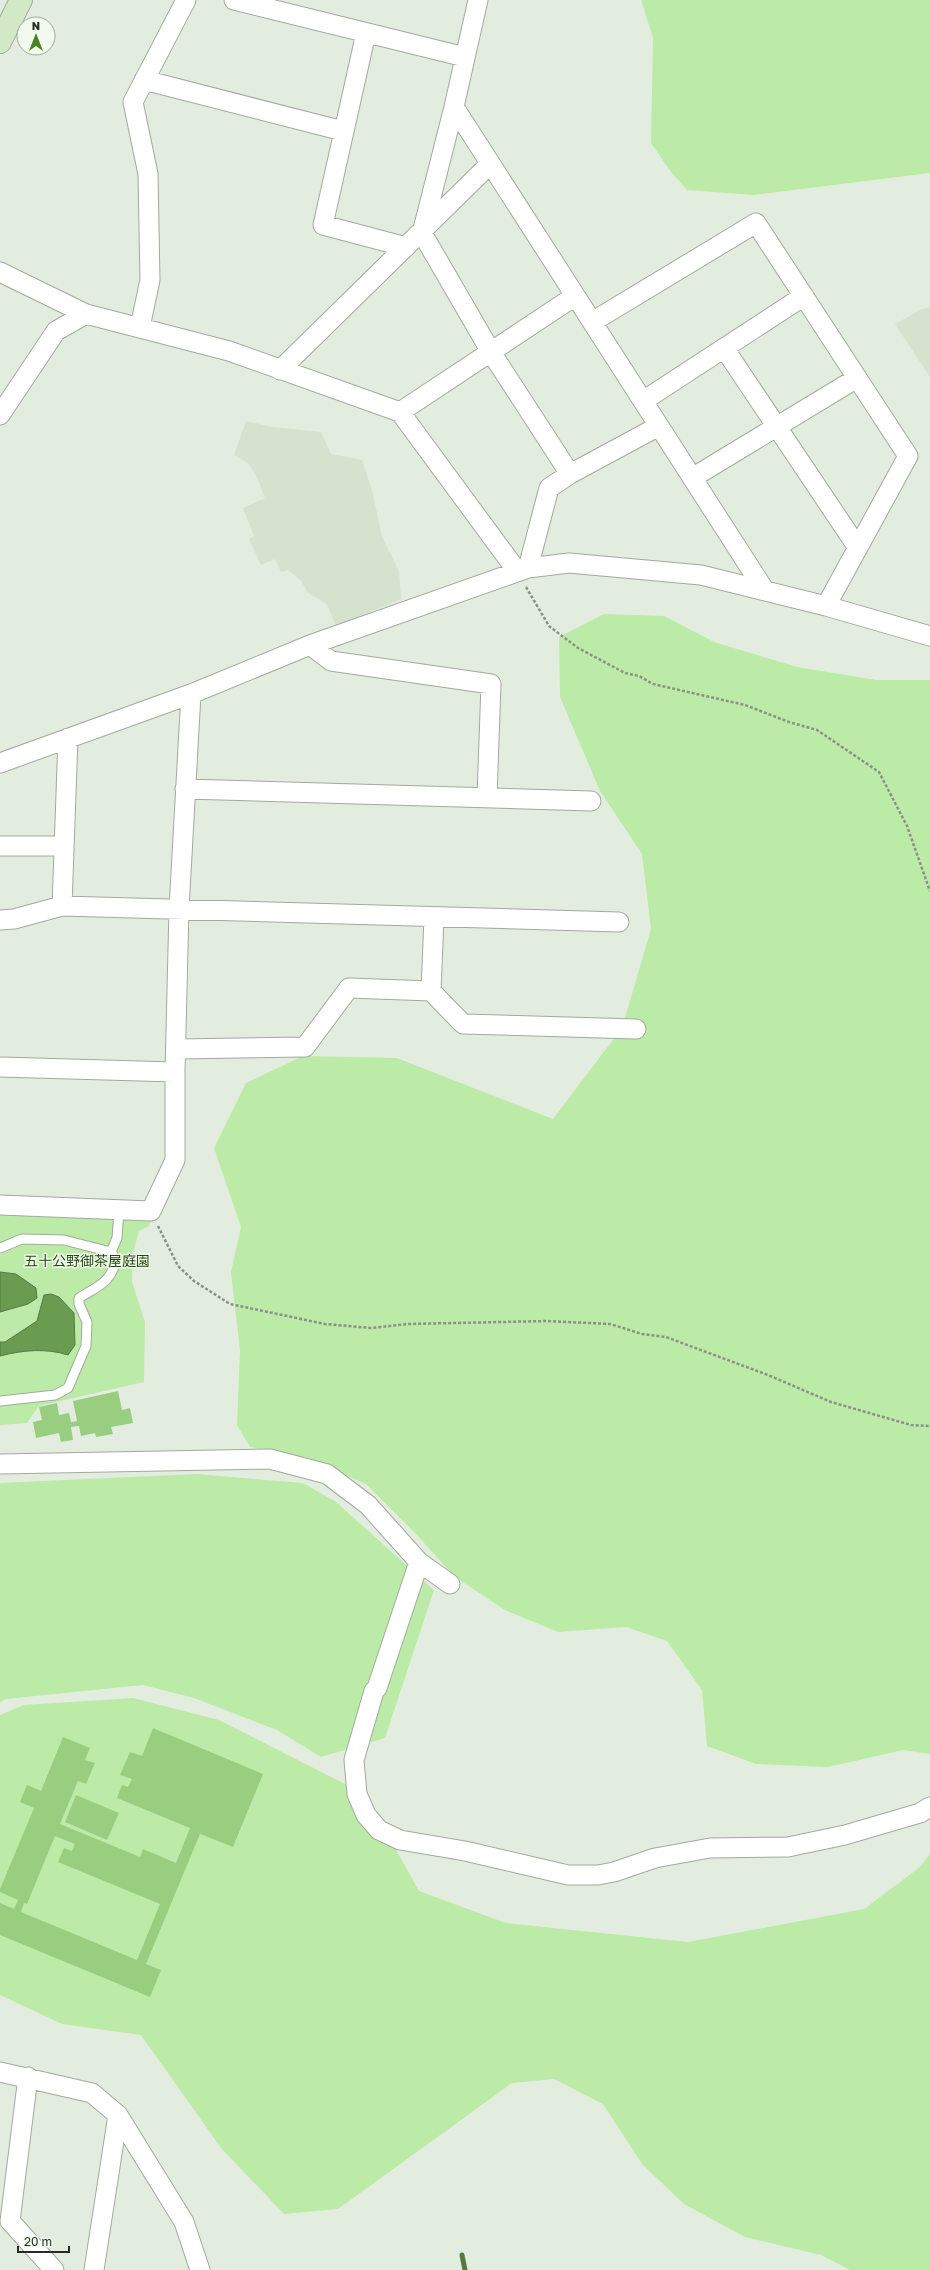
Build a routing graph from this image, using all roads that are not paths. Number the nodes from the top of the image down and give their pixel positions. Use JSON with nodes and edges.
{"nodes":[{"id":1,"x":21,"y":0,"type":"edge"},
{"id":2,"x":186,"y":0,"type":"edge"},
{"id":3,"x":234,"y":0,"type":"edge"},
{"id":4,"x":478,"y":0,"type":"edge"},
{"id":5,"x":366,"y":33,"type":"junction"},
{"id":6,"x":0,"y":42,"type":"edge"},
{"id":7,"x":465,"y":57,"type":"junction"},
{"id":8,"x":144,"y":80,"type":"junction"},
{"id":9,"x":454,"y":107,"type":"junction"},
{"id":10,"x":343,"y":131,"type":"junction"},
{"id":11,"x":490,"y":164,"type":"junction"},
{"id":12,"x":422,"y":233,"type":"junction"},
{"id":13,"x":406,"y":247,"type":"junction"},
{"id":14,"x":0,"y":272,"type":"edge"},
{"id":15,"x":576,"y":296,"type":"junction"},
{"id":16,"x":804,"y":296,"type":"junction"},
{"id":17,"x":86,"y":314,"type":"junction"},
{"id":18,"x":592,"y":322,"type":"junction"},
{"id":19,"x":140,"y":326,"type":"junction"},
{"id":20,"x":724,"y":348,"type":"junction"},
{"id":21,"x":491,"y":352,"type":"junction"},
{"id":22,"x":280,"y":370,"type":"junction"},
{"id":23,"x":857,"y":378,"type":"junction"},
{"id":24,"x":643,"y":401,"type":"junction"},
{"id":25,"x":400,"y":412,"type":"junction"},
{"id":26,"x":0,"y":415,"type":"edge"},
{"id":27,"x":659,"y":426,"type":"junction"},
{"id":28,"x":777,"y":427,"type":"junction"},
{"id":29,"x":570,"y":474,"type":"junction"},
{"id":30,"x":692,"y":478,"type":"junction"},
{"id":31,"x":858,"y":548,"type":"junction"},
{"id":32,"x":523,"y":569,"type":"junction"},
{"id":33,"x":765,"y":591,"type":"junction"},
{"id":34,"x":826,"y":606,"type":"junction"},
{"id":35,"x":930,"y":636,"type":"edge"},
{"id":36,"x":310,"y":645,"type":"junction"},
{"id":37,"x":191,"y":694,"type":"junction"},
{"id":38,"x":68,"y":738,"type":"junction"},
{"id":39,"x":0,"y":763,"type":"edge"},
{"id":40,"x":185,"y":789,"type":"junction"},
{"id":41,"x":486,"y":797,"type":"junction"},
{"id":42,"x":591,"y":801,"type":"dead end"},
{"id":43,"x":0,"y":846,"type":"edge"},
{"id":44,"x":64,"y":846,"type":"junction"},
{"id":45,"x":62,"y":906,"type":"junction"},
{"id":46,"x":180,"y":909,"type":"junction"},
{"id":47,"x":434,"y":918,"type":"junction"},
{"id":48,"x":0,"y":920,"type":"edge"},
{"id":49,"x":619,"y":922,"type":"dead end"},
{"id":50,"x":431,"y":991,"type":"junction"},
{"id":51,"x":636,"y":1029,"type":"dead end"},
{"id":52,"x":176,"y":1049,"type":"junction"},
{"id":53,"x":0,"y":1067,"type":"edge"},
{"id":54,"x":175,"y":1072,"type":"junction"},
{"id":55,"x":0,"y":1205,"type":"edge"},
{"id":56,"x":119,"y":1210,"type":"junction"},
{"id":57,"x":0,"y":1248,"type":"edge"},
{"id":58,"x":111,"y":1252,"type":"junction"},
{"id":59,"x":0,"y":1401,"type":"edge"},
{"id":60,"x":0,"y":1464,"type":"edge"},
{"id":61,"x":419,"y":1562,"type":"junction"},
{"id":62,"x":450,"y":1584,"type":"dead end"},
{"id":63,"x":930,"y":1807,"type":"edge"},
{"id":64,"x":0,"y":2072,"type":"edge"},
{"id":65,"x":28,"y":2077,"type":"junction"},
{"id":66,"x":118,"y":2115,"type":"junction"},
{"id":67,"x":54,"y":2270,"type":"edge"},
{"id":68,"x":94,"y":2270,"type":"edge"},
{"id":69,"x":200,"y":2270,"type":"edge"}],
"edges":[{"from":1,"to":6,"type":"main road"},
{"from":2,"to":8,"type":"street"},
{"from":3,"to":5,"type":"street"},
{"from":4,"to":7,"type":"street"},
{"from":5,"to":7,"type":"street"},
{"from":5,"to":10,"type":"street"},
{"from":7,"to":9,"type":"street"},
{"from":8,"to":10,"type":"street"},
{"from":8,"to":19,"type":"street"},
{"from":9,"to":11,"type":"street"},
{"from":9,"to":12,"type":"street"},
{"from":10,"to":13,"type":"street"},
{"from":11,"to":12,"type":"street"},
{"from":11,"to":15,"type":"street"},
{"from":12,"to":13,"type":"street"},
{"from":12,"to":21,"type":"street"},
{"from":13,"to":22,"type":"street"},
{"from":14,"to":17,"type":"street"},
{"from":15,"to":18,"type":"street"},
{"from":15,"to":21,"type":"street"},
{"from":16,"to":18,"type":"street"},
{"from":16,"to":20,"type":"street"},
{"from":16,"to":23,"type":"street"},
{"from":17,"to":19,"type":"street"},
{"from":17,"to":26,"type":"street"},
{"from":18,"to":24,"type":"street"},
{"from":19,"to":22,"type":"street"},
{"from":20,"to":24,"type":"street"},
{"from":20,"to":28,"type":"street"},
{"from":21,"to":25,"type":"street"},
{"from":21,"to":29,"type":"street"},
{"from":22,"to":25,"type":"street"},
{"from":23,"to":28,"type":"street"},
{"from":23,"to":31,"type":"street"},
{"from":24,"to":27,"type":"street"},
{"from":25,"to":32,"type":"street"},
{"from":27,"to":29,"type":"street"},
{"from":27,"to":30,"type":"street"},
{"from":28,"to":30,"type":"street"},
{"from":28,"to":31,"type":"street"},
{"from":29,"to":32,"type":"street"},
{"from":30,"to":33,"type":"street"},
{"from":31,"to":34,"type":"street"},
{"from":32,"to":33,"type":"street"},
{"from":32,"to":36,"type":"street"},
{"from":33,"to":34,"type":"street"},
{"from":34,"to":35,"type":"street"},
{"from":36,"to":37,"type":"street"},
{"from":36,"to":41,"type":"street"},
{"from":37,"to":38,"type":"street"},
{"from":37,"to":40,"type":"street"},
{"from":38,"to":39,"type":"street"},
{"from":38,"to":44,"type":"street"},
{"from":40,"to":41,"type":"street"},
{"from":40,"to":46,"type":"street"},
{"from":41,"to":42,"type":"street"},
{"from":43,"to":44,"type":"street"},
{"from":44,"to":45,"type":"street"},
{"from":45,"to":46,"type":"street"},
{"from":45,"to":48,"type":"street"},
{"from":46,"to":47,"type":"street"},
{"from":46,"to":52,"type":"street"},
{"from":47,"to":49,"type":"street"},
{"from":47,"to":50,"type":"street"},
{"from":50,"to":51,"type":"street"},
{"from":50,"to":52,"type":"street"},
{"from":52,"to":54,"type":"street"},
{"from":53,"to":54,"type":"street"},
{"from":54,"to":56,"type":"street"},
{"from":55,"to":56,"type":"street"},
{"from":56,"to":58,"type":"lane"},
{"from":57,"to":58,"type":"lane"},
{"from":58,"to":59,"type":"lane"},
{"from":60,"to":61,"type":"street"},
{"from":61,"to":62,"type":"street"},
{"from":61,"to":63,"type":"street"},
{"from":64,"to":65,"type":"street"},
{"from":65,"to":66,"type":"street"},
{"from":65,"to":67,"type":"street"},
{"from":66,"to":68,"type":"street"},
{"from":66,"to":69,"type":"street"}]}
